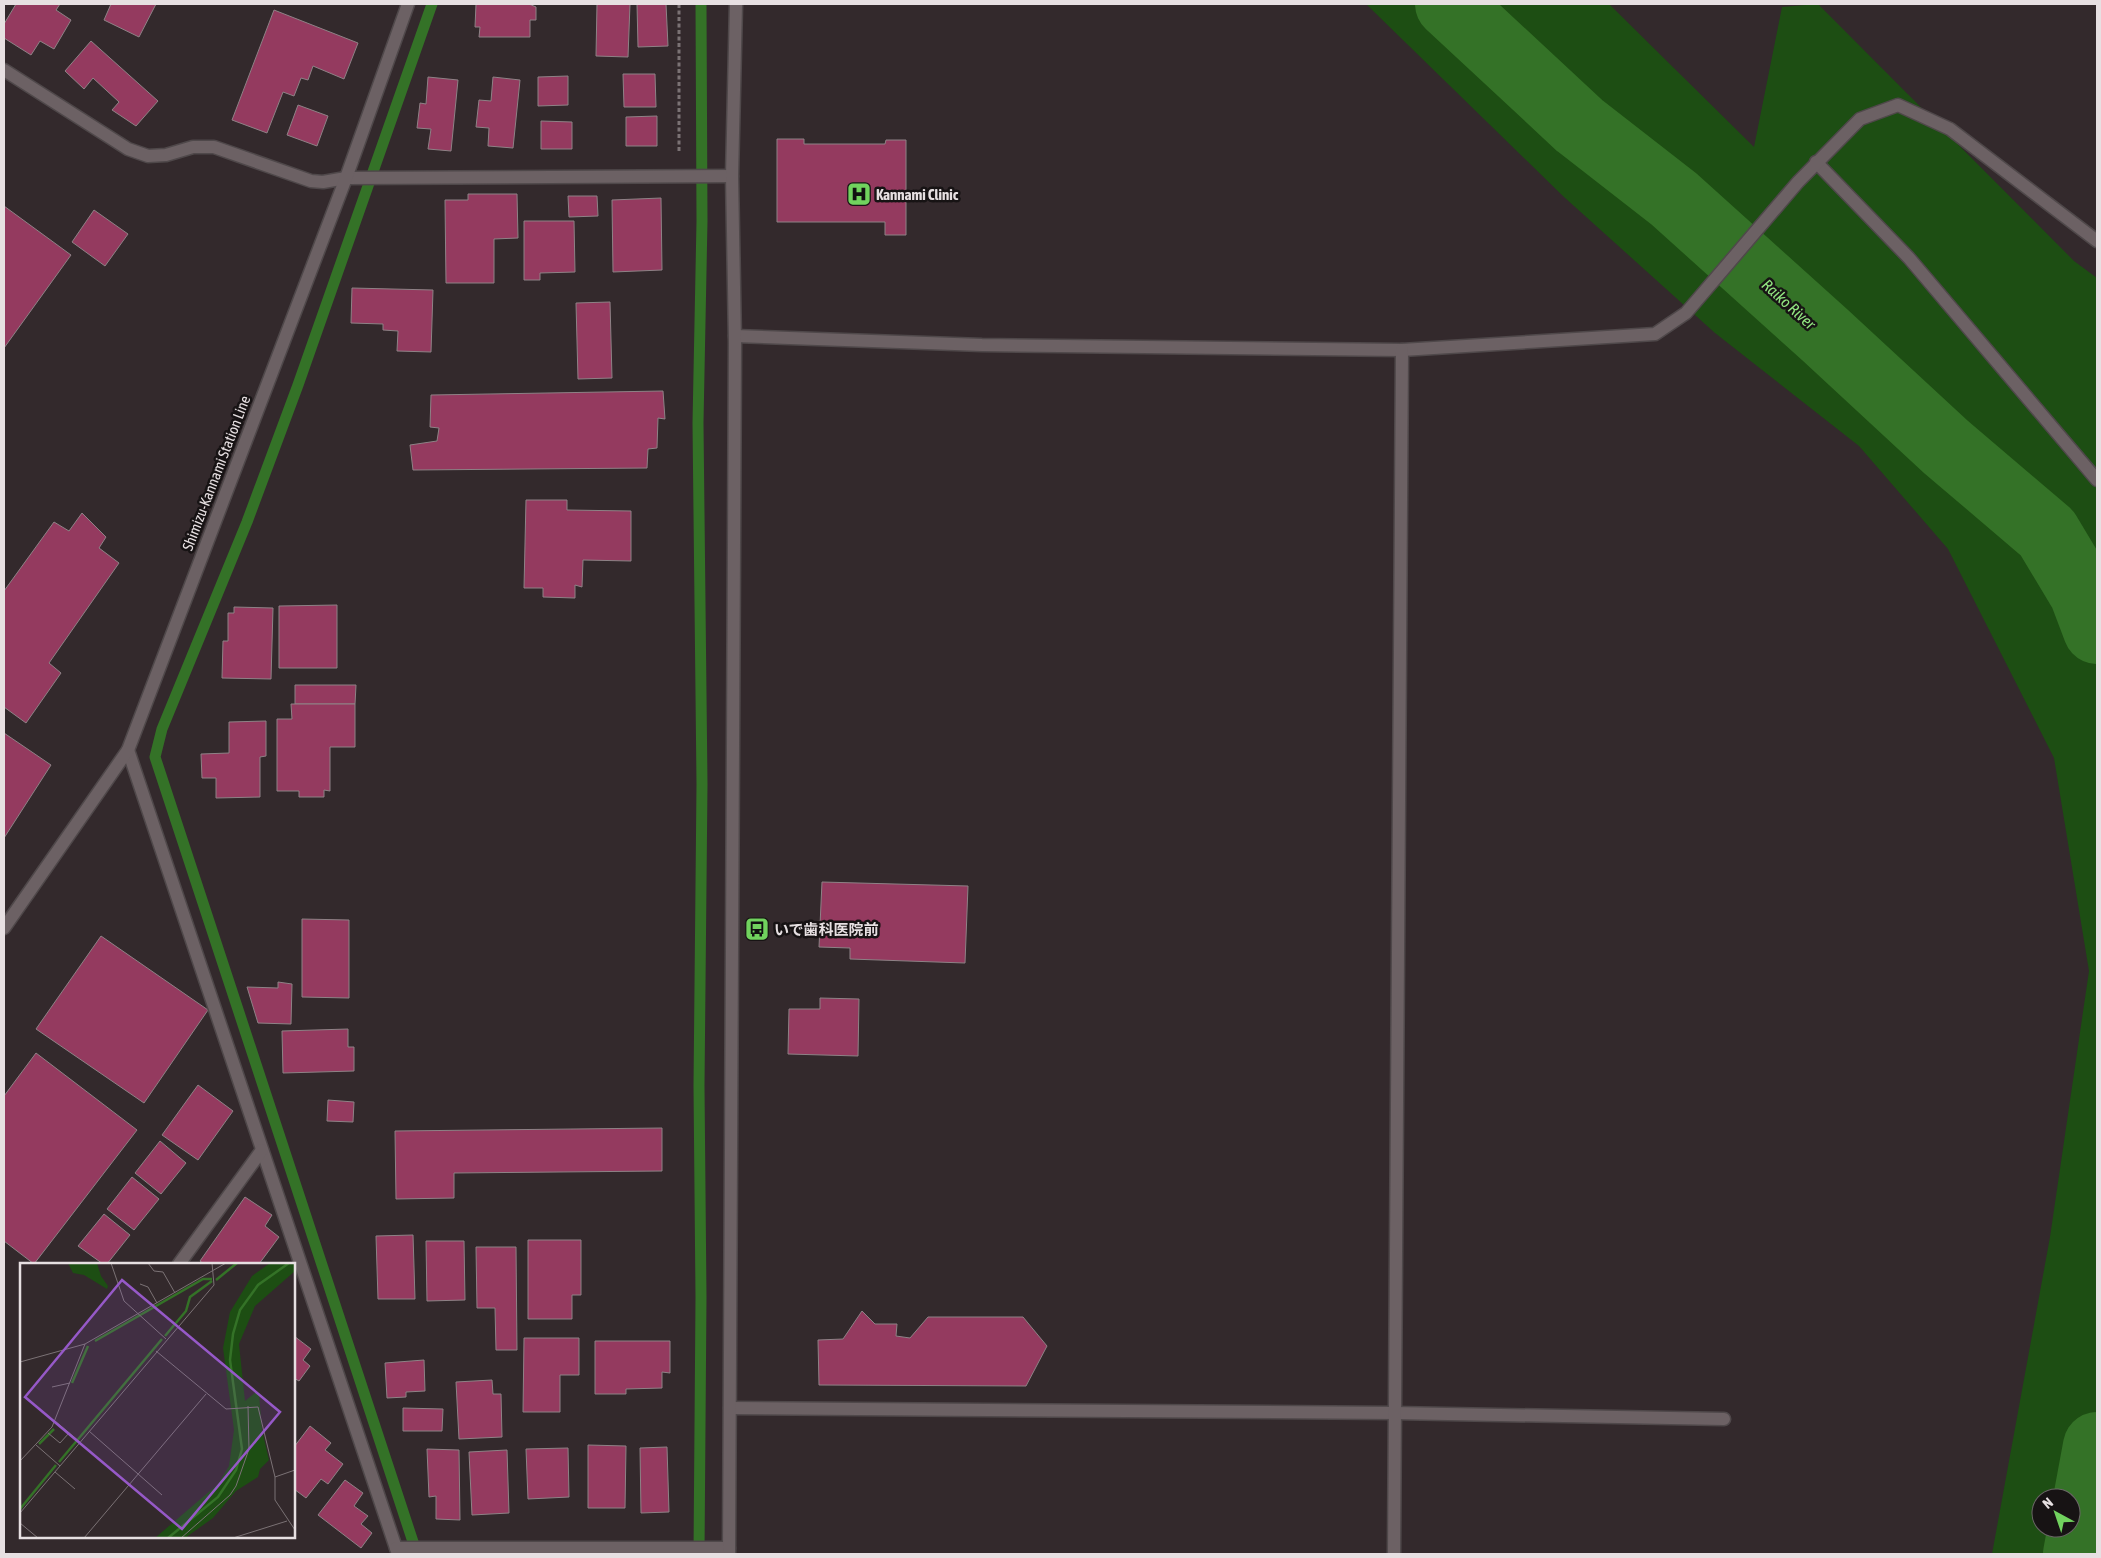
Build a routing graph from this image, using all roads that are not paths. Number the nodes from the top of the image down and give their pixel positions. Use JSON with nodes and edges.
{"nodes":[{"id":1,"x":408,"y":4,"type":"edge"},
{"id":2,"x":736,"y":4,"type":"edge"},
{"id":3,"x":4,"y":70,"type":"edge"},
{"id":4,"x":1816,"y":162,"type":"junction"},
{"id":5,"x":732,"y":176,"type":"junction"},
{"id":6,"x":346,"y":178,"type":"junction"},
{"id":7,"x":2097,"y":241,"type":"edge"},
{"id":8,"x":735,"y":336,"type":"junction"},
{"id":9,"x":1402,"y":350,"type":"junction"},
{"id":10,"x":2097,"y":480,"type":"edge"},
{"id":11,"x":128,"y":750,"type":"junction"},
{"id":12,"x":4,"y":928,"type":"edge"},
{"id":13,"x":262,"y":1150,"type":"junction"},
{"id":14,"x":180,"y":1263,"type":"edge"},
{"id":15,"x":730,"y":1408,"type":"junction"},
{"id":16,"x":1395,"y":1413,"type":"junction"},
{"id":17,"x":1724,"y":1419,"type":"dead end"},
{"id":18,"x":397,"y":1551,"type":"edge"},
{"id":19,"x":585,"y":1551,"type":"edge"},
{"id":20,"x":729,"y":1551,"type":"edge"},
{"id":21,"x":1394,"y":1554,"type":"edge"}],
"edges":[{"from":1,"to":6,"type":"street","name":"Shimizu-Kannami Station Line"},
{"from":2,"to":5,"type":"street"},
{"from":3,"to":6,"type":"street"},
{"from":4,"to":7,"type":"street"},
{"from":4,"to":9,"type":"street"},
{"from":4,"to":10,"type":"street"},
{"from":5,"to":6,"type":"street"},
{"from":5,"to":8,"type":"street"},
{"from":6,"to":11,"type":"street","name":"Shimizu-Kannami Station Line"},
{"from":8,"to":9,"type":"street"},
{"from":8,"to":15,"type":"street"},
{"from":9,"to":16,"type":"street"},
{"from":11,"to":12,"type":"street","name":"Shimizu-Kannami Station Line"},
{"from":11,"to":13,"type":"street"},
{"from":13,"to":14,"type":"street"},
{"from":13,"to":18,"type":"street"},
{"from":15,"to":16,"type":"street"},
{"from":15,"to":20,"type":"street"},
{"from":16,"to":17,"type":"street"},
{"from":16,"to":21,"type":"street"},
{"from":18,"to":19,"type":"street"},
{"from":19,"to":20,"type":"street"}]}
